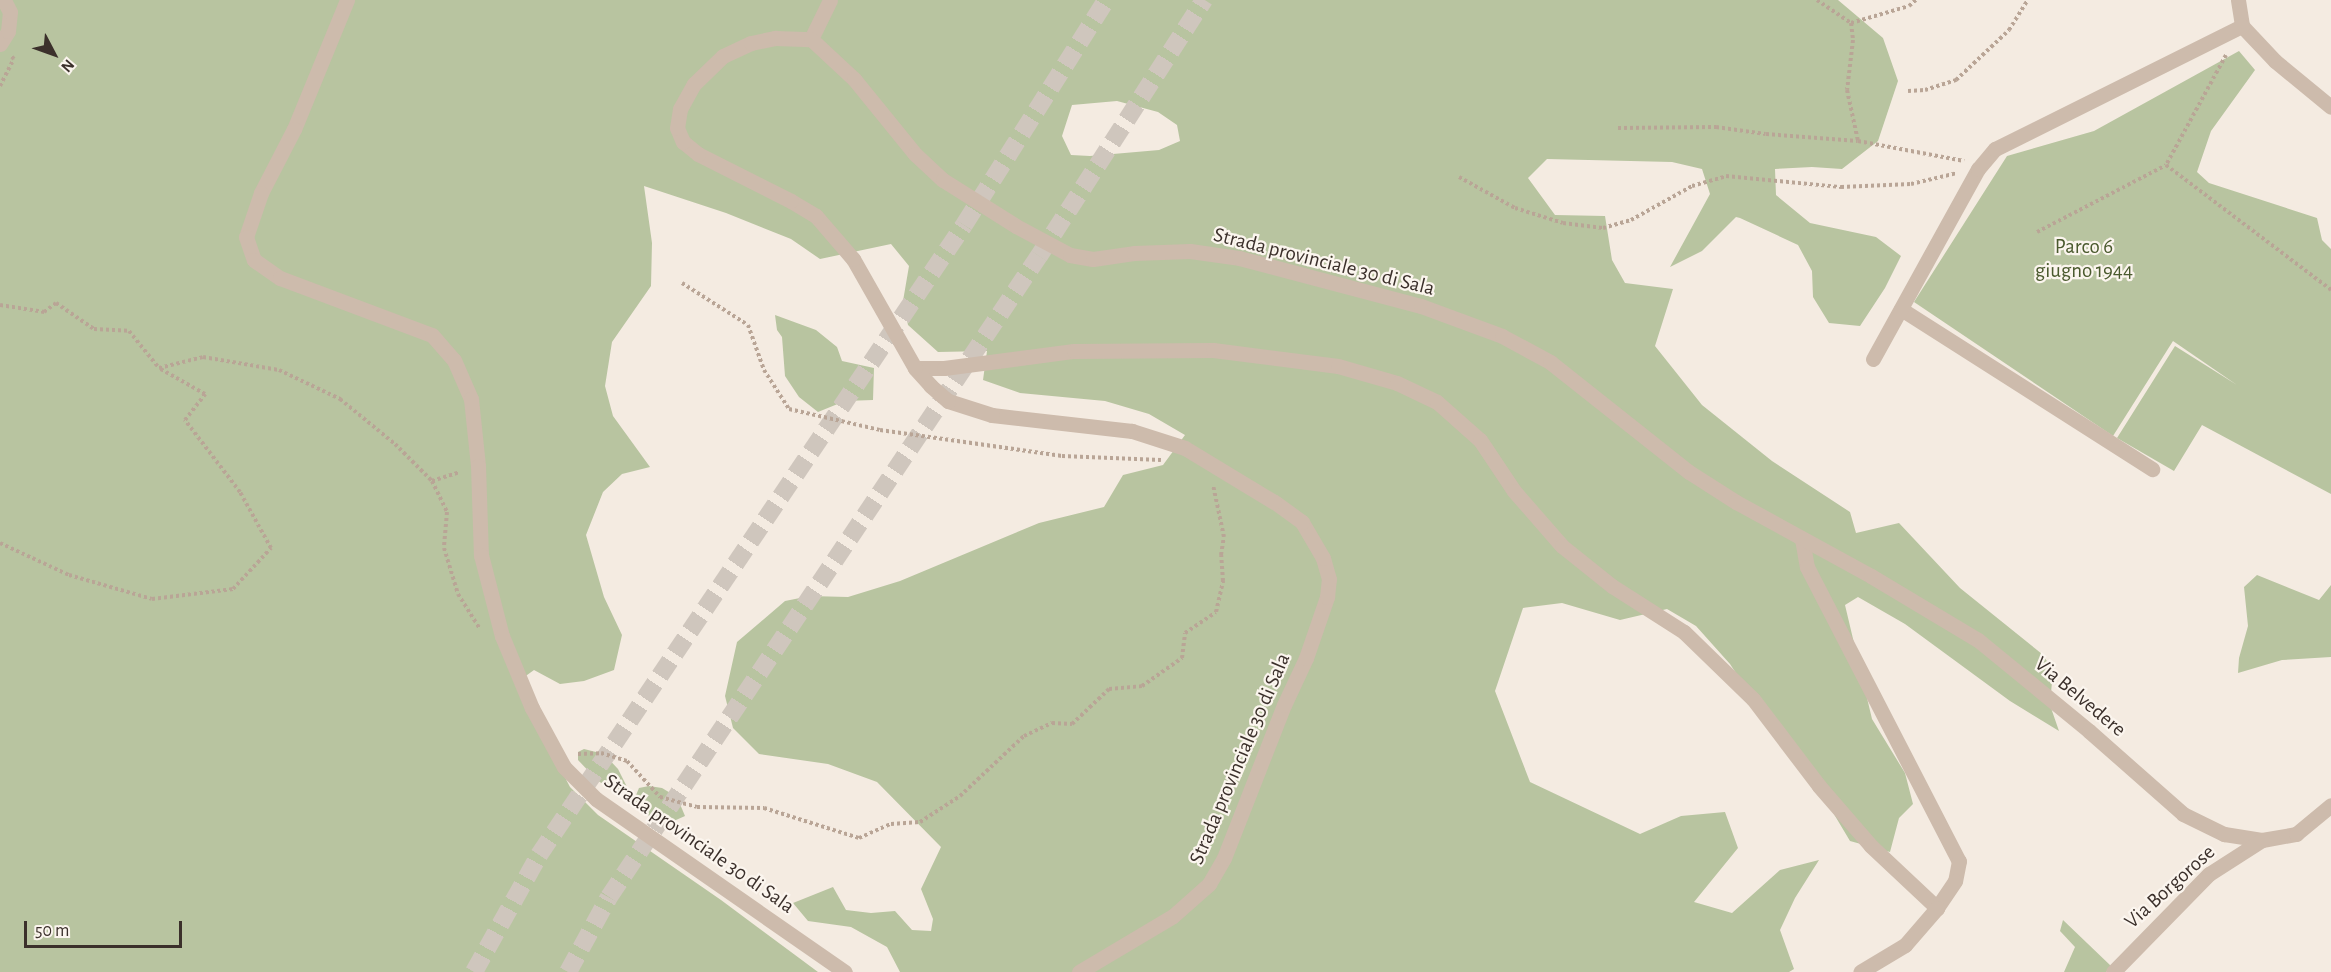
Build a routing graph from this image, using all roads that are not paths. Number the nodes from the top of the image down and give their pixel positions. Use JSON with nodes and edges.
{"nodes":[{"id":1,"x":4,"y":0,"type":"edge"},
{"id":2,"x":347,"y":0,"type":"edge"},
{"id":3,"x":830,"y":0,"type":"edge"},
{"id":4,"x":2238,"y":0,"type":"edge"},
{"id":5,"x":2242,"y":26,"type":"junction"},
{"id":6,"x":811,"y":39,"type":"junction"},
{"id":7,"x":4,"y":49,"type":"edge"},
{"id":8,"x":2331,"y":107,"type":"edge"},
{"id":9,"x":1900,"y":309,"type":"junction"},
{"id":10,"x":1873,"y":359,"type":"dead end"},
{"id":11,"x":915,"y":368,"type":"junction"},
{"id":12,"x":2152,"y":469,"type":"dead end"},
{"id":13,"x":1802,"y":539,"type":"junction"},
{"id":14,"x":2331,"y":805,"type":"edge"},
{"id":15,"x":2262,"y":840,"type":"junction"},
{"id":16,"x":1937,"y":908,"type":"junction"},
{"id":17,"x":844,"y":972,"type":"edge"},
{"id":18,"x":1079,"y":972,"type":"edge"},
{"id":19,"x":1860,"y":972,"type":"edge"},
{"id":20,"x":2113,"y":972,"type":"edge"}],
"edges":[{"from":1,"to":7,"type":"street"},
{"from":2,"to":17,"type":"street","name":"Strada provinciale 30 di Sala"},
{"from":3,"to":6,"type":"street"},
{"from":4,"to":5,"type":"street"},
{"from":5,"to":8,"type":"street"},
{"from":5,"to":9,"type":"street"},
{"from":6,"to":11,"type":"street","name":"Strada provinciale 30 di Sala"},
{"from":6,"to":13,"type":"street","name":"Strada provinciale 30 di Sala"},
{"from":9,"to":10,"type":"street"},
{"from":9,"to":12,"type":"street"},
{"from":11,"to":16,"type":"street"},
{"from":11,"to":18,"type":"street","name":"Strada provinciale 30 di Sala"},
{"from":13,"to":15,"type":"street","name":"Via Belvedere"},
{"from":13,"to":16,"type":"street"},
{"from":14,"to":15,"type":"street","name":"Via Belvedere"},
{"from":15,"to":20,"type":"street","name":"Via Borgorose"},
{"from":16,"to":19,"type":"street"}]}
